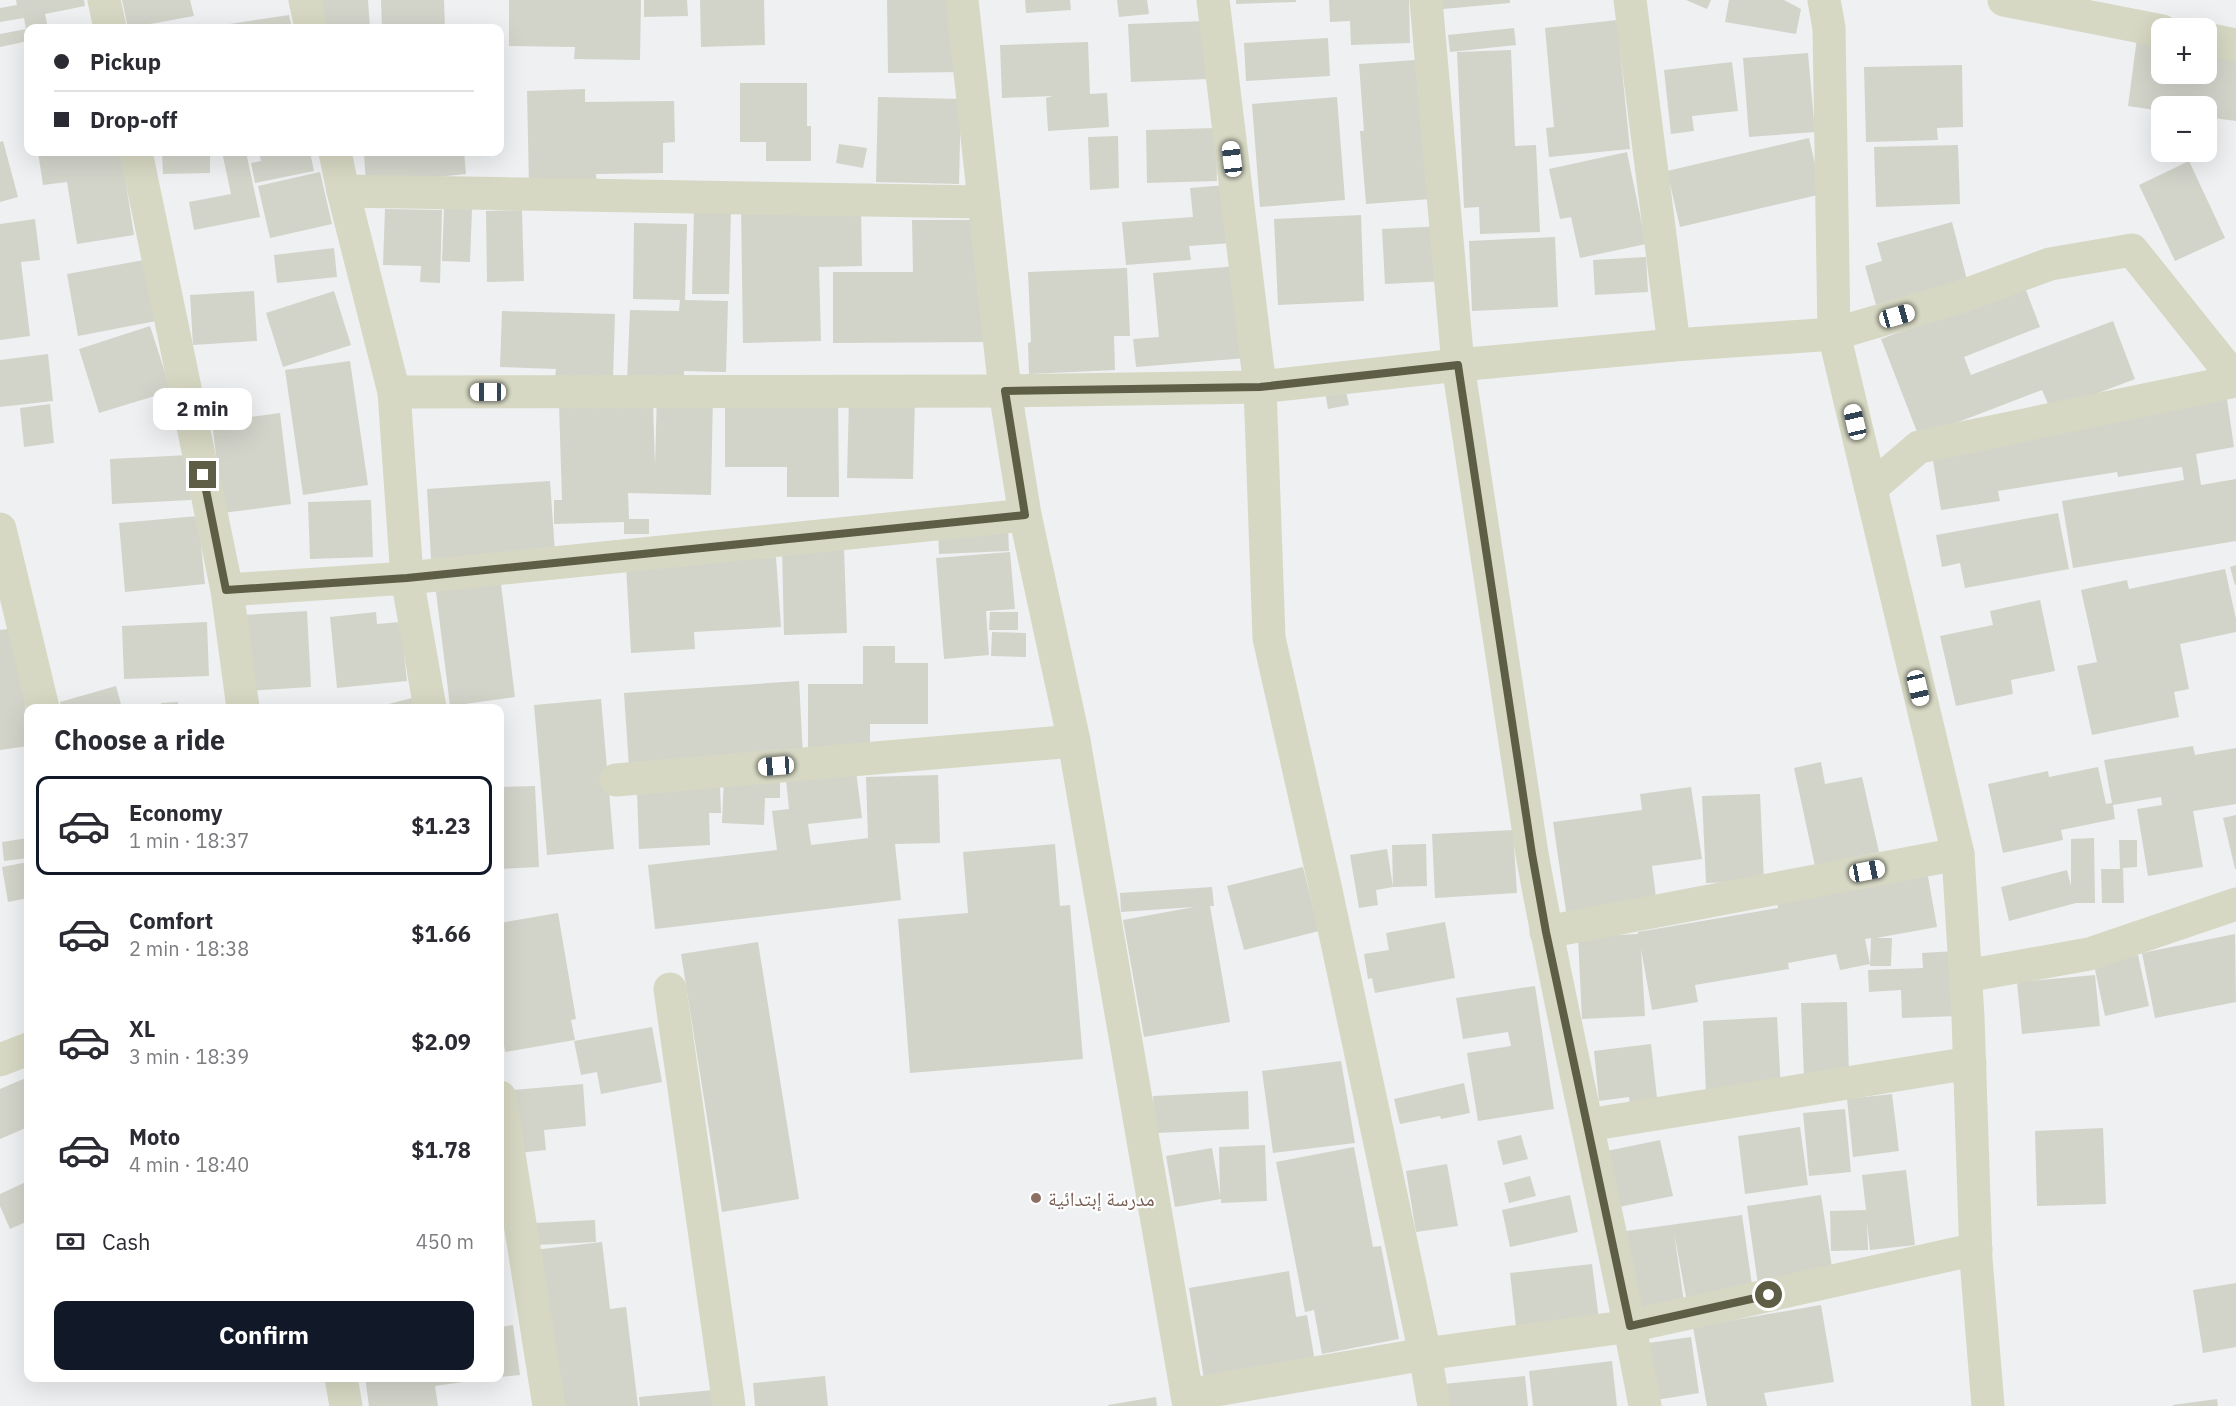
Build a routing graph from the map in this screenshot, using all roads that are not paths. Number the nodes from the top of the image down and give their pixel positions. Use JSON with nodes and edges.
{"nodes":[{"id":1,"x":105,"y":0,"type":"edge"},
{"id":2,"x":305,"y":0,"type":"edge"},
{"id":3,"x":962,"y":0,"type":"edge"},
{"id":4,"x":1213,"y":0,"type":"edge"},
{"id":5,"x":1426,"y":0,"type":"edge"},
{"id":6,"x":1630,"y":0,"type":"edge"},
{"id":7,"x":1824,"y":0,"type":"edge"},
{"id":8,"x":2004,"y":0,"type":"edge"},
{"id":9,"x":109,"y":24,"type":"edge"},
{"id":10,"x":310,"y":24,"type":"edge"},
{"id":11,"x":2151,"y":29,"type":"edge"},
{"id":12,"x":2217,"y":41,"type":"edge"},
{"id":13,"x":2236,"y":45,"type":"edge"},
{"id":14,"x":137,"y":156,"type":"edge"},
{"id":15,"x":336,"y":156,"type":"edge"},
{"id":16,"x":343,"y":191,"type":"junction"},
{"id":17,"x":984,"y":202,"type":"junction"},
{"id":18,"x":1834,"y":334,"type":"junction"},
{"id":19,"x":1674,"y":345,"type":"junction"},
{"id":20,"x":1458,"y":365,"type":"junction"},
{"id":21,"x":2236,"y":380,"type":"edge"},
{"id":22,"x":1260,"y":387,"type":"junction"},
{"id":23,"x":1005,"y":391,"type":"junction"},
{"id":24,"x":394,"y":392,"type":"junction"},
{"id":25,"x":1871,"y":488,"type":"junction"},
{"id":26,"x":1025,"y":515,"type":"junction"},
{"id":27,"x":0,"y":529,"type":"edge"},
{"id":28,"x":407,"y":578,"type":"junction"},
{"id":29,"x":226,"y":590,"type":"junction"},
{"id":30,"x":43,"y":704,"type":"edge"},
{"id":31,"x":242,"y":704,"type":"edge"},
{"id":32,"x":429,"y":704,"type":"edge"},
{"id":33,"x":1074,"y":741,"type":"junction"},
{"id":34,"x":616,"y":780,"type":"dead end"},
{"id":35,"x":1958,"y":854,"type":"junction"},
{"id":36,"x":2236,"y":904,"type":"edge"},
{"id":37,"x":1546,"y":932,"type":"junction"},
{"id":38,"x":1966,"y":976,"type":"junction"},
{"id":39,"x":670,"y":989,"type":"dead end"},
{"id":40,"x":24,"y":1051,"type":"edge"},
{"id":41,"x":0,"y":1060,"type":"edge"},
{"id":42,"x":1970,"y":1063,"type":"junction"},
{"id":43,"x":504,"y":1122,"type":"edge"},
{"id":44,"x":1588,"y":1125,"type":"junction"},
{"id":45,"x":1976,"y":1249,"type":"junction"},
{"id":46,"x":1630,"y":1326,"type":"junction"},
{"id":47,"x":1425,"y":1354,"type":"junction"},
{"id":48,"x":342,"y":1382,"type":"edge"},
{"id":49,"x":1188,"y":1401,"type":"edge"},
{"id":50,"x":346,"y":1406,"type":"edge"},
{"id":51,"x":549,"y":1406,"type":"edge"},
{"id":52,"x":729,"y":1406,"type":"edge"},
{"id":53,"x":1434,"y":1406,"type":"edge"},
{"id":54,"x":1645,"y":1406,"type":"edge"},
{"id":55,"x":1988,"y":1406,"type":"edge"}],
"edges":[{"from":1,"to":9,"type":"street"},
{"from":2,"to":10,"type":"street"},
{"from":3,"to":17,"type":"street"},
{"from":4,"to":22,"type":"street"},
{"from":5,"to":20,"type":"street"},
{"from":6,"to":19,"type":"street"},
{"from":7,"to":18,"type":"street"},
{"from":8,"to":11,"type":"street"},
{"from":12,"to":13,"type":"street"},
{"from":14,"to":29,"type":"street"},
{"from":15,"to":16,"type":"street"},
{"from":16,"to":17,"type":"street"},
{"from":16,"to":24,"type":"street"},
{"from":17,"to":23,"type":"street"},
{"from":18,"to":19,"type":"street"},
{"from":18,"to":21,"type":"street"},
{"from":18,"to":25,"type":"street"},
{"from":19,"to":20,"type":"street"},
{"from":20,"to":22,"type":"street"},
{"from":20,"to":37,"type":"street"},
{"from":21,"to":25,"type":"street"},
{"from":22,"to":23,"type":"street"},
{"from":22,"to":47,"type":"street"},
{"from":23,"to":24,"type":"street"},
{"from":23,"to":26,"type":"street"},
{"from":24,"to":28,"type":"street"},
{"from":25,"to":35,"type":"street"},
{"from":26,"to":28,"type":"street"},
{"from":26,"to":33,"type":"street"},
{"from":27,"to":30,"type":"street"},
{"from":28,"to":29,"type":"street"},
{"from":28,"to":32,"type":"street"},
{"from":29,"to":31,"type":"street"},
{"from":33,"to":34,"type":"street"},
{"from":33,"to":49,"type":"street"},
{"from":35,"to":37,"type":"street"},
{"from":35,"to":38,"type":"street"},
{"from":36,"to":38,"type":"street"},
{"from":37,"to":44,"type":"street"},
{"from":38,"to":42,"type":"street"},
{"from":39,"to":52,"type":"street"},
{"from":40,"to":41,"type":"street"},
{"from":42,"to":44,"type":"street"},
{"from":42,"to":45,"type":"street"},
{"from":43,"to":51,"type":"street"},
{"from":44,"to":46,"type":"street"},
{"from":45,"to":46,"type":"street"},
{"from":45,"to":55,"type":"street"},
{"from":46,"to":47,"type":"street"},
{"from":46,"to":54,"type":"street"},
{"from":47,"to":49,"type":"street"},
{"from":47,"to":53,"type":"street"},
{"from":48,"to":50,"type":"street"}]}
